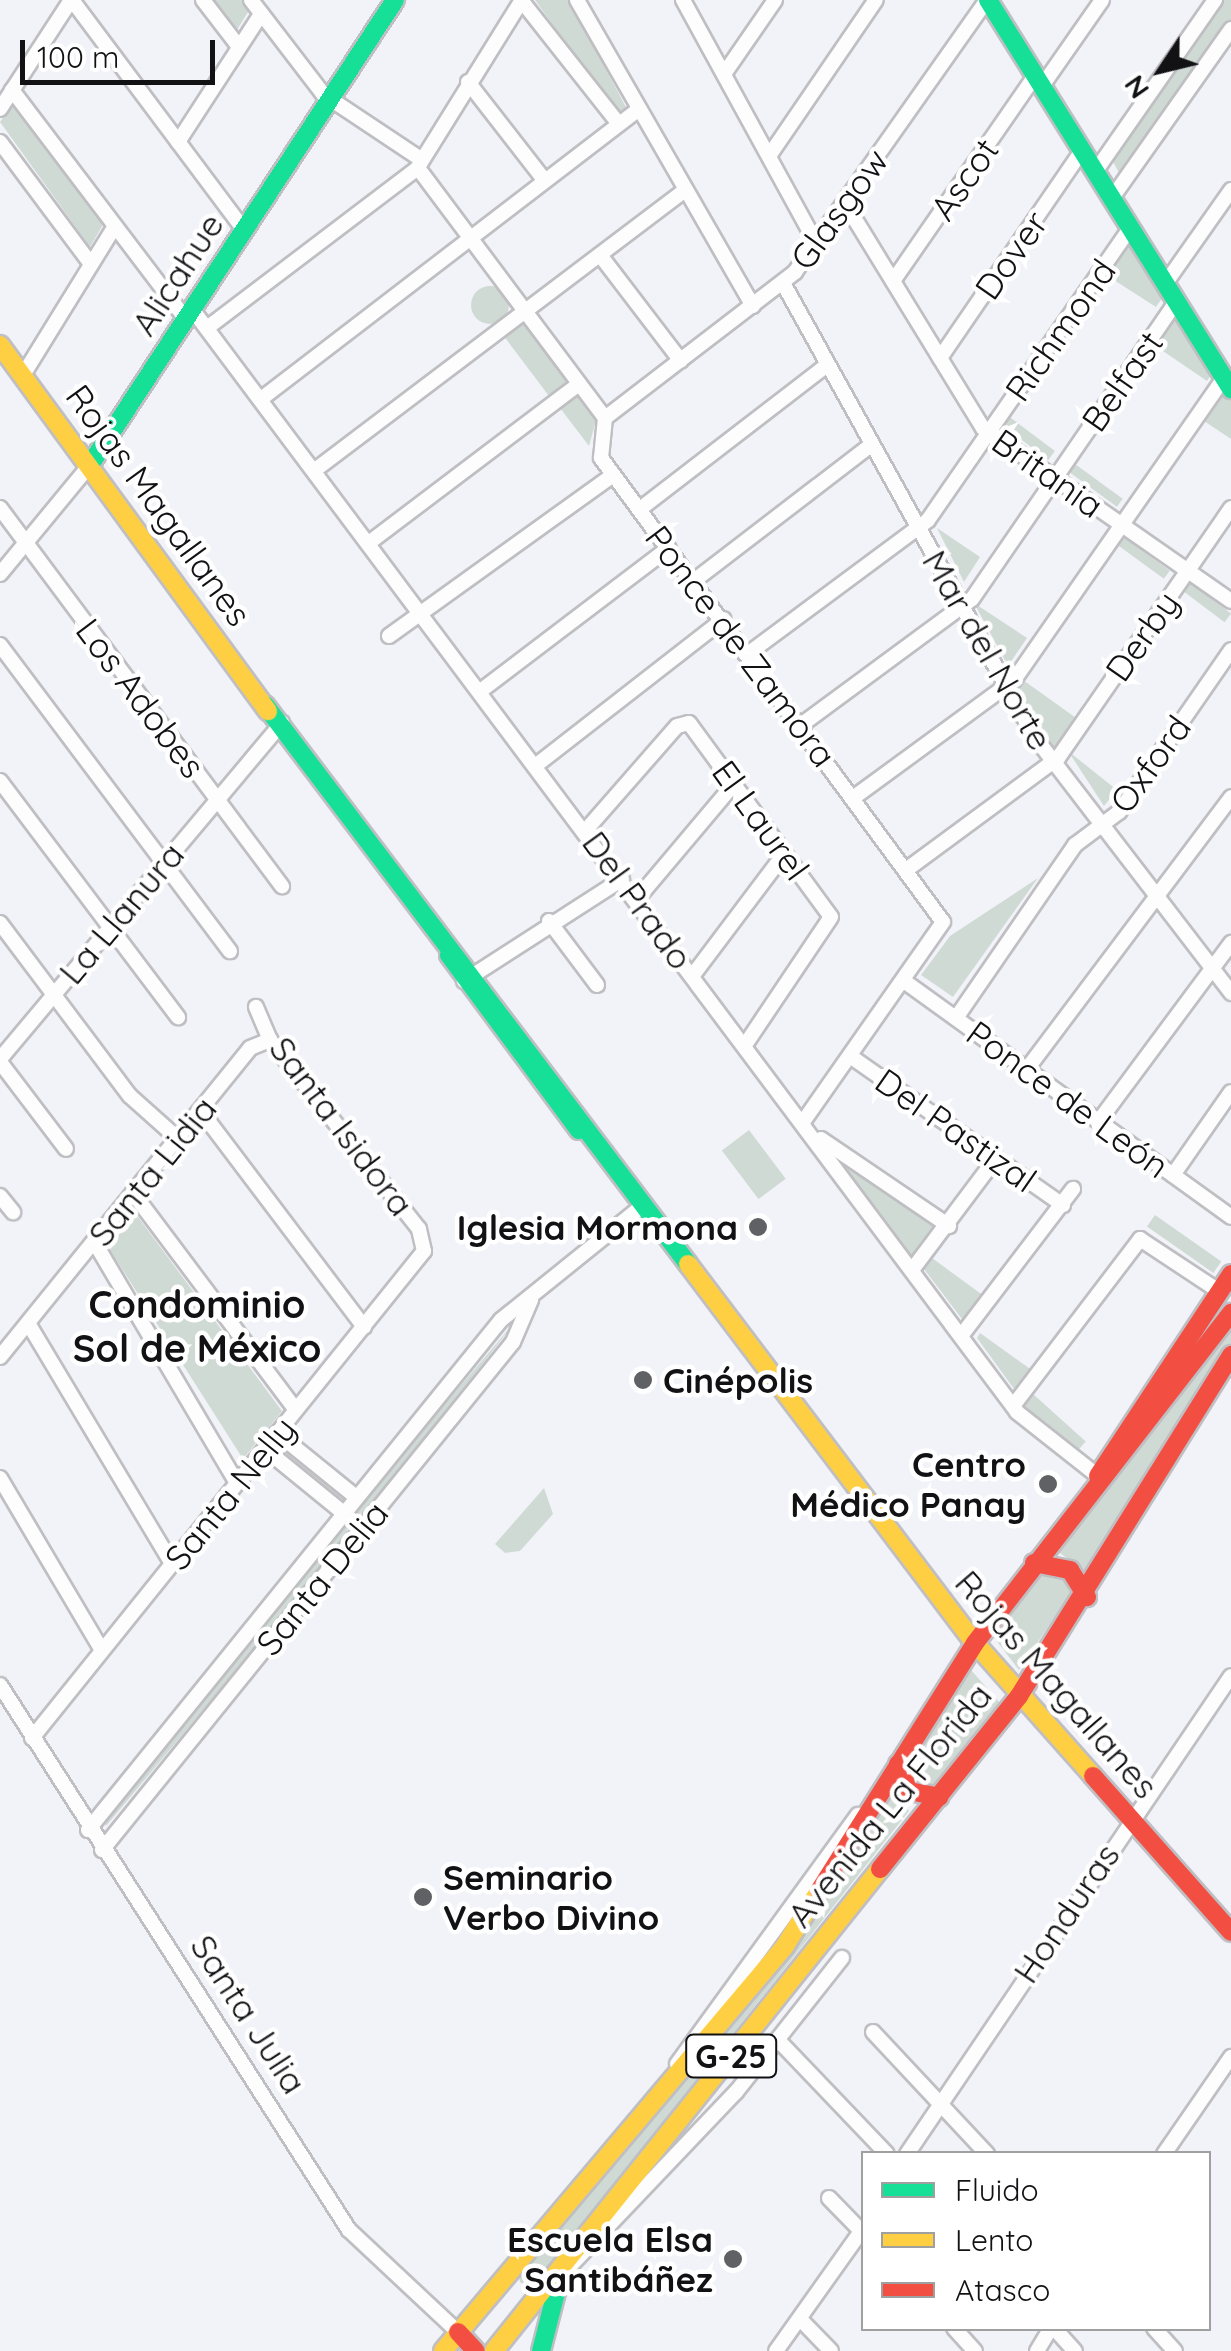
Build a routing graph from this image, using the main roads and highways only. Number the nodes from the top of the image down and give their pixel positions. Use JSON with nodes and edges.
{"nodes":[{"id":1,"x":988,"y":0,"type":"edge"},
{"id":2,"x":388,"y":3,"type":"edge"},
{"id":3,"x":0,"y":344,"type":"edge"},
{"id":4,"x":1226,"y":374,"type":"edge"},
{"id":5,"x":90,"y":465,"type":"junction"},
{"id":6,"x":1231,"y":1274,"type":"edge"},
{"id":7,"x":1231,"y":1313,"type":"edge"},
{"id":8,"x":1231,"y":1355,"type":"edge"},
{"id":9,"x":1098,"y":1476,"type":"junction"},
{"id":10,"x":1034,"y":1564,"type":"junction"},
{"id":11,"x":1088,"y":1597,"type":"junction"},
{"id":12,"x":976,"y":1643,"type":"junction"},
{"id":13,"x":1018,"y":1696,"type":"junction"},
{"id":14,"x":898,"y":1764,"type":"junction"},
{"id":15,"x":938,"y":1797,"type":"junction"},
{"id":16,"x":1231,"y":1932,"type":"edge"},
{"id":17,"x":562,"y":2270,"type":"junction"},
{"id":18,"x":479,"y":2306,"type":"junction"},
{"id":19,"x":458,"y":2332,"type":"junction"},
{"id":20,"x":510,"y":2333,"type":"junction"},
{"id":21,"x":443,"y":2351,"type":"edge"},
{"id":22,"x":476,"y":2351,"type":"edge"},
{"id":23,"x":494,"y":2351,"type":"edge"},
{"id":24,"x":541,"y":2351,"type":"edge"}],
"edges":[{"from":1,"to":4,"type":"main road"},
{"from":2,"to":5,"type":"main road","name":"Alicahue"},
{"from":3,"to":5,"type":"main road","name":"Rojas Magallanes"},
{"from":5,"to":12,"type":"main road","name":"Rojas Magallanes"},
{"from":6,"to":9,"type":"main road","name":"Avenida La Florida"},
{"from":7,"to":9,"type":"main road","name":"Avenida La Florida","number":"G-25"},
{"from":8,"to":11,"type":"main road","name":"Avenida La Florida","number":"G-25"},
{"from":9,"to":10,"type":"main road","name":"Avenida La Florida","number":"G-25"},
{"from":10,"to":11,"type":"main road"},
{"from":10,"to":12,"type":"main road","name":"Avenida La Florida","number":"G-25"},
{"from":11,"to":13,"type":"main road","name":"Avenida La Florida","number":"G-25"},
{"from":12,"to":13,"type":"main road","name":"Rojas Magallanes"},
{"from":12,"to":14,"type":"main road","name":"Avenida La Florida","number":"G-25"},
{"from":13,"to":15,"type":"main road","name":"Avenida La Florida","number":"G-25"},
{"from":13,"to":16,"type":"main road","name":"Rojas Magallanes"},
{"from":14,"to":15,"type":"main road"},
{"from":14,"to":18,"type":"main road","name":"Avenida La Florida","number":"G-25"},
{"from":15,"to":17,"type":"main road","name":"Avenida La Florida","number":"G-25"},
{"from":17,"to":20,"type":"main road","name":"Avenida La Florida","number":"G-25"},
{"from":17,"to":24,"type":"main road"},
{"from":18,"to":19,"type":"main road","name":"Avenida La Florida","number":"G-25"},
{"from":18,"to":20,"type":"main road"},
{"from":19,"to":21,"type":"main road","name":"Avenida La Florida","number":"G-25"},
{"from":19,"to":22,"type":"main road","name":"Santa Julia"},
{"from":20,"to":23,"type":"main road","name":"Avenida La Florida","number":"G-25"}]}
